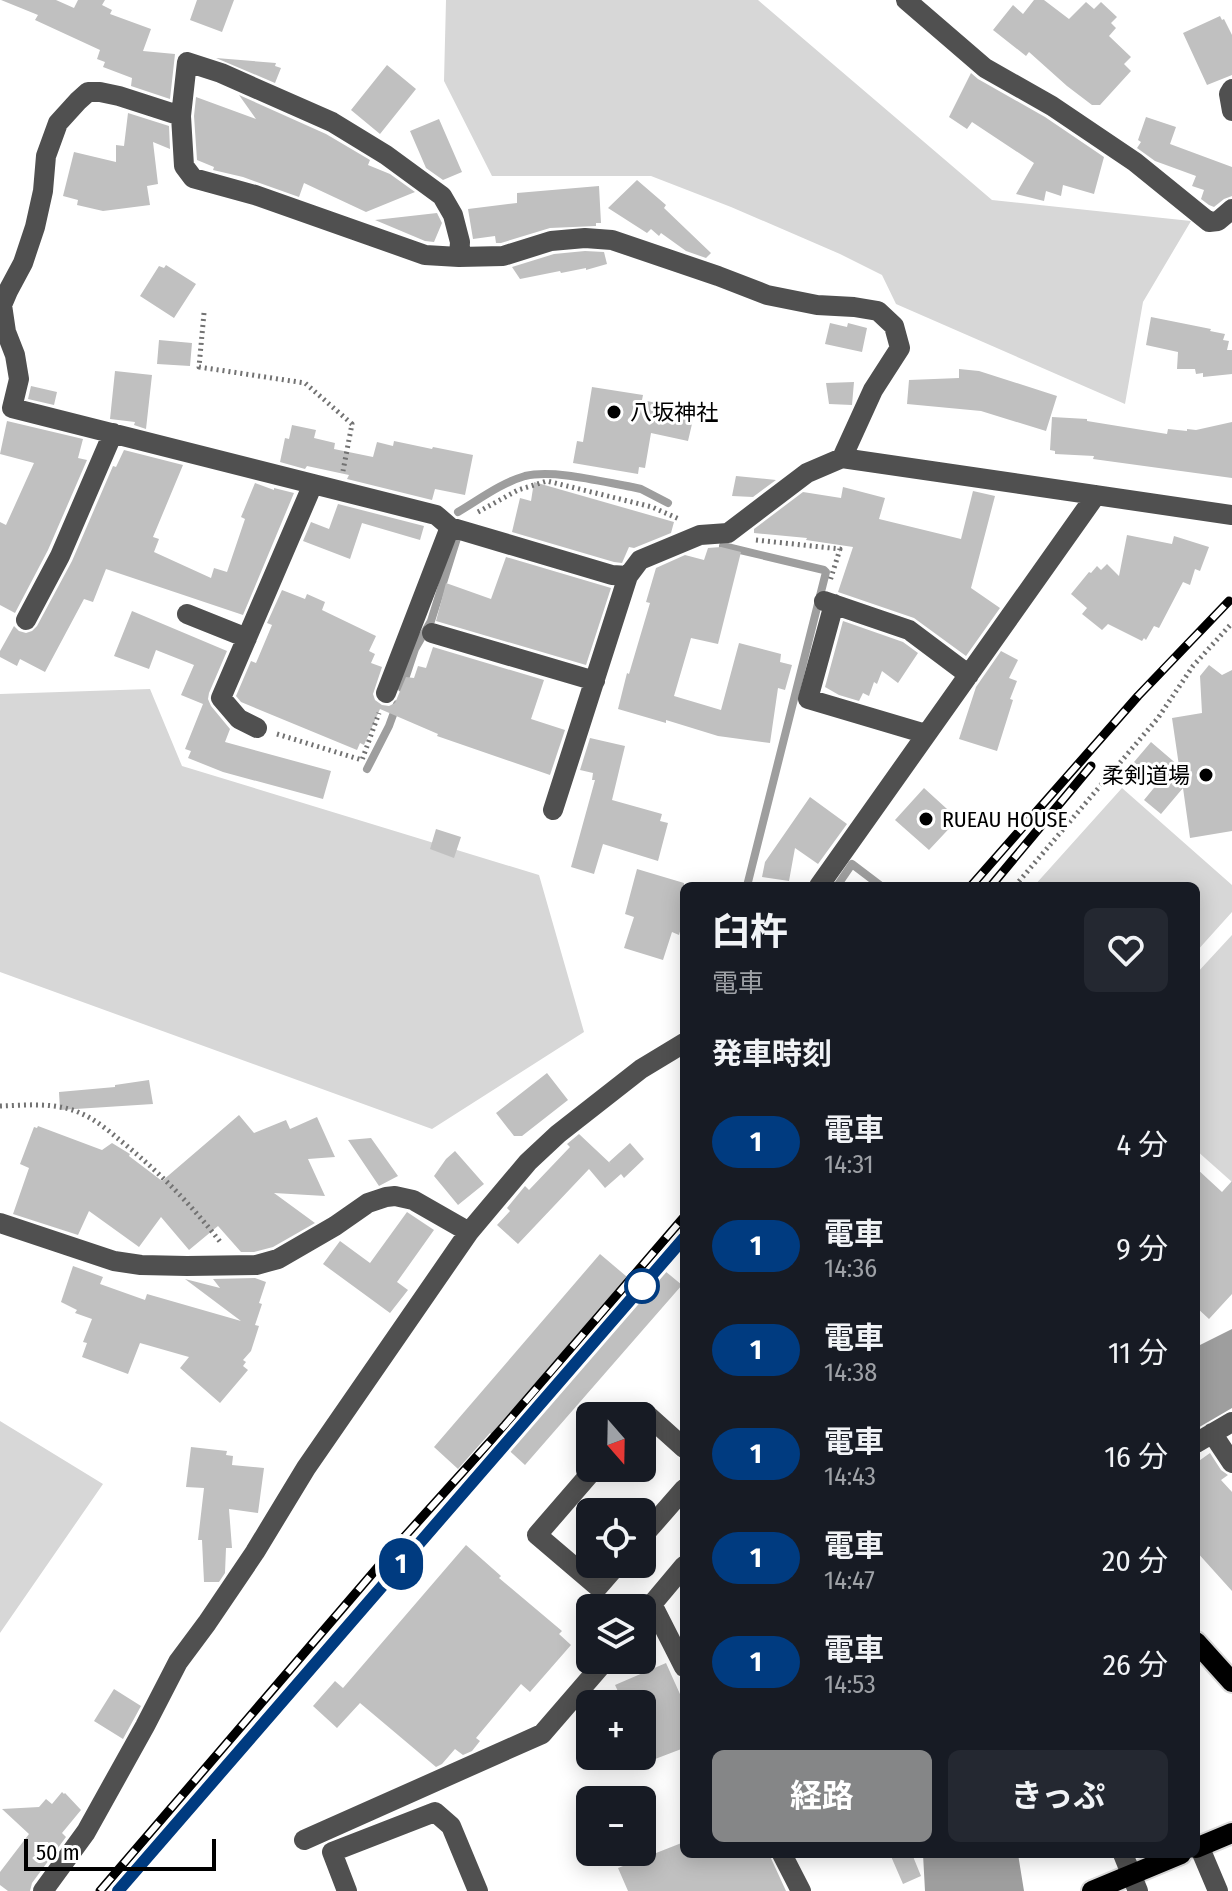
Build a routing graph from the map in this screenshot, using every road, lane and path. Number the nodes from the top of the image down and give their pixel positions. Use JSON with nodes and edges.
{"nodes":[{"id":1,"x":906,"y":0,"type":"edge"},
{"id":2,"x":1232,"y":89,"type":"edge"},
{"id":3,"x":1232,"y":111,"type":"edge"},
{"id":4,"x":181,"y":116,"type":"junction"},
{"id":5,"x":1232,"y":209,"type":"edge"},
{"id":6,"x":459,"y":257,"type":"junction"},
{"id":7,"x":23,"y":263,"type":"junction"},
{"id":8,"x":0,"y":271,"type":"edge"},
{"id":9,"x":204,"y":313,"type":"dead end"},
{"id":10,"x":113,"y":433,"type":"junction"},
{"id":11,"x":842,"y":458,"type":"junction"},
{"id":12,"x":313,"y":484,"type":"junction"},
{"id":13,"x":340,"y":491,"type":"junction"},
{"id":14,"x":1096,"y":495,"type":"junction"},
{"id":15,"x":1232,"y":515,"type":"edge"},
{"id":16,"x":454,"y":528,"type":"junction"},
{"id":17,"x":728,"y":533,"type":"junction"},
{"id":18,"x":700,"y":535,"type":"junction"},
{"id":19,"x":628,"y":576,"type":"junction"},
{"id":20,"x":829,"y":603,"type":"junction"},
{"id":21,"x":187,"y":614,"type":"dead end"},
{"id":22,"x":26,"y":620,"type":"dead end"},
{"id":23,"x":1232,"y":623,"type":"edge"},
{"id":24,"x":432,"y":633,"type":"dead end"},
{"id":25,"x":247,"y":638,"type":"junction"},
{"id":26,"x":969,"y":675,"type":"junction"},
{"id":27,"x":595,"y":681,"type":"junction"},
{"id":28,"x":386,"y":693,"type":"joint"},
{"id":29,"x":257,"y":728,"type":"joint"},
{"id":30,"x":926,"y":734,"type":"junction"},
{"id":31,"x":553,"y":810,"type":"dead end"},
{"id":32,"x":822,"y":882,"type":"edge"},
{"id":33,"x":1018,"y":882,"type":"edge"},
{"id":34,"x":680,"y":1045,"type":"edge"},
{"id":35,"x":0,"y":1106,"type":"edge"},
{"id":36,"x":0,"y":1223,"type":"edge"},
{"id":37,"x":469,"y":1232,"type":"junction"},
{"id":38,"x":233,"y":1264,"type":"junction"},
{"id":39,"x":1232,"y":1422,"type":"edge"},
{"id":40,"x":656,"y":1423,"type":"edge"},
{"id":41,"x":1204,"y":1438,"type":"edge"},
{"id":42,"x":680,"y":1444,"type":"edge"},
{"id":43,"x":1232,"y":1463,"type":"edge"},
{"id":44,"x":583,"y":1482,"type":"edge"},
{"id":45,"x":680,"y":1494,"type":"edge"},
{"id":46,"x":656,"y":1521,"type":"edge"},
{"id":47,"x":576,"y":1568,"type":"edge"},
{"id":48,"x":680,"y":1571,"type":"edge"},
{"id":49,"x":587,"y":1578,"type":"edge"},
{"id":50,"x":606,"y":1578,"type":"edge"},
{"id":51,"x":656,"y":1599,"type":"edge"},
{"id":52,"x":656,"y":1624,"type":"edge"},
{"id":53,"x":1200,"y":1646,"type":"edge"},
{"id":54,"x":680,"y":1661,"type":"edge"},
{"id":55,"x":594,"y":1674,"type":"edge"},
{"id":56,"x":1232,"y":1682,"type":"edge"},
{"id":57,"x":1232,"y":1833,"type":"edge"},
{"id":58,"x":304,"y":1840,"type":"dead end"},
{"id":59,"x":1200,"y":1846,"type":"edge"},
{"id":60,"x":784,"y":1858,"type":"edge"},
{"id":61,"x":1125,"y":1858,"type":"edge"},
{"id":62,"x":1177,"y":1858,"type":"edge"},
{"id":63,"x":1198,"y":1858,"type":"edge"},
{"id":64,"x":1134,"y":1883,"type":"edge"},
{"id":65,"x":43,"y":1891,"type":"edge"},
{"id":66,"x":347,"y":1891,"type":"edge"},
{"id":67,"x":478,"y":1891,"type":"edge"},
{"id":68,"x":801,"y":1891,"type":"edge"},
{"id":69,"x":1092,"y":1891,"type":"edge"},
{"id":70,"x":1218,"y":1891,"type":"edge"}],
"edges":[{"from":1,"to":5,"type":"street"},
{"from":2,"to":3,"type":"street"},
{"from":4,"to":6,"type":"street"},
{"from":4,"to":6,"type":"street"},
{"from":4,"to":7,"type":"street"},
{"from":6,"to":11,"type":"street"},
{"from":7,"to":8,"type":"street"},
{"from":7,"to":10,"type":"street"},
{"from":9,"to":13,"type":"path"},
{"from":10,"to":12,"type":"street"},
{"from":10,"to":22,"type":"street"},
{"from":11,"to":14,"type":"street"},
{"from":11,"to":17,"type":"street"},
{"from":12,"to":13,"type":"street"},
{"from":12,"to":25,"type":"street"},
{"from":13,"to":16,"type":"street"},
{"from":14,"to":15,"type":"street"},
{"from":14,"to":26,"type":"street"},
{"from":16,"to":18,"type":"path"},
{"from":16,"to":19,"type":"street"},
{"from":16,"to":28,"type":"street"},
{"from":17,"to":18,"type":"street"},
{"from":17,"to":20,"type":"path"},
{"from":18,"to":19,"type":"street"},
{"from":19,"to":27,"type":"street"},
{"from":20,"to":26,"type":"street"},
{"from":20,"to":30,"type":"street"},
{"from":21,"to":25,"type":"street"},
{"from":23,"to":33,"type":"path"},
{"from":24,"to":27,"type":"street"},
{"from":25,"to":29,"type":"street"},
{"from":26,"to":30,"type":"street"},
{"from":27,"to":31,"type":"street"},
{"from":28,"to":29,"type":"path"},
{"from":30,"to":32,"type":"street"},
{"from":34,"to":37,"type":"street"},
{"from":35,"to":38,"type":"path"},
{"from":36,"to":38,"type":"street"},
{"from":37,"to":38,"type":"street"},
{"from":37,"to":65,"type":"street"},
{"from":39,"to":41,"type":"street"},
{"from":40,"to":42,"type":"street"},
{"from":41,"to":43,"type":"street"},
{"from":44,"to":47,"type":"street"},
{"from":45,"to":46,"type":"street"},
{"from":48,"to":51,"type":"street"},
{"from":49,"to":50,"type":"street"},
{"from":52,"to":54,"type":"street"},
{"from":53,"to":56,"type":"main road"},
{"from":55,"to":58,"type":"street"},
{"from":57,"to":59,"type":"main road"},
{"from":60,"to":68,"type":"street"},
{"from":61,"to":64,"type":"street"},
{"from":62,"to":64,"type":"main road"},
{"from":63,"to":70,"type":"street"},
{"from":64,"to":69,"type":"main road"},
{"from":66,"to":67,"type":"street"}]}
